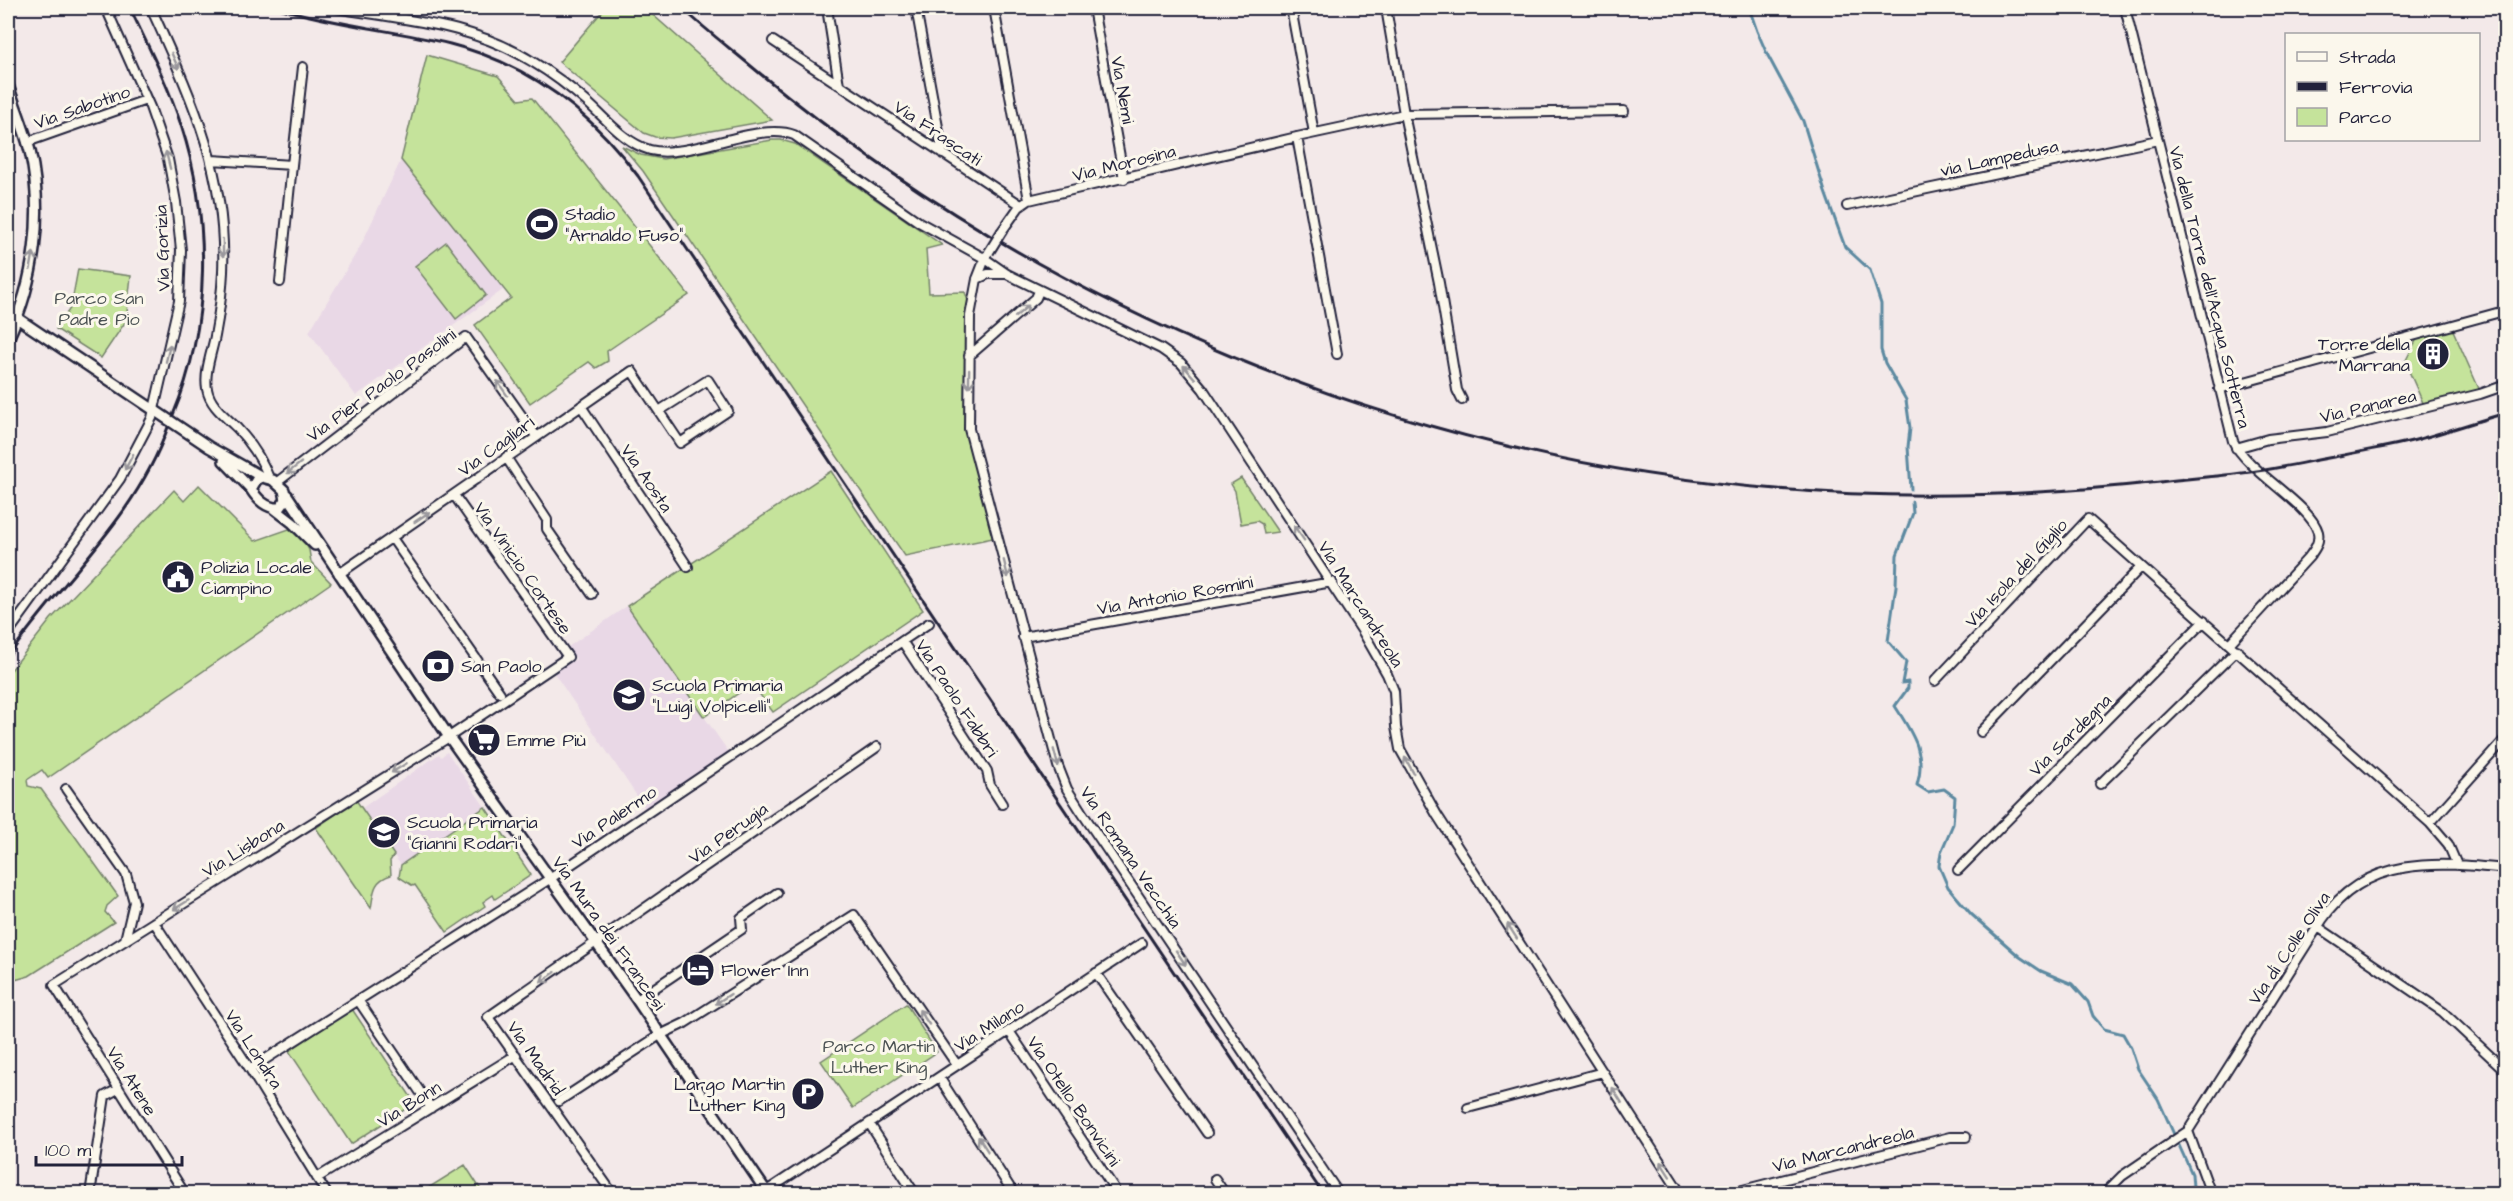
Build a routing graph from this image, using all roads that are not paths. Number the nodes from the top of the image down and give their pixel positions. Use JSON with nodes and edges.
{"nodes":[{"id":1,"x":106,"y":8,"type":"edge"},
{"id":2,"x":151,"y":8,"type":"edge"},
{"id":3,"x":337,"y":8,"type":"edge"},
{"id":4,"x":827,"y":8,"type":"edge"},
{"id":5,"x":916,"y":8,"type":"edge"},
{"id":6,"x":994,"y":8,"type":"edge"},
{"id":7,"x":1093,"y":8,"type":"edge"},
{"id":8,"x":1291,"y":8,"type":"edge"},
{"id":9,"x":1386,"y":8,"type":"edge"},
{"id":10,"x":2125,"y":8,"type":"edge"},
{"id":11,"x":772,"y":41,"type":"dead end"},
{"id":12,"x":303,"y":67,"type":"dead end"},
{"id":13,"x":8,"y":85,"type":"edge"},
{"id":14,"x":839,"y":85,"type":"junction"},
{"id":15,"x":146,"y":100,"type":"junction"},
{"id":16,"x":1624,"y":111,"type":"dead end"},
{"id":17,"x":1404,"y":114,"type":"junction"},
{"id":18,"x":1314,"y":133,"type":"junction"},
{"id":19,"x":1297,"y":137,"type":"junction"},
{"id":20,"x":2158,"y":140,"type":"junction"},
{"id":21,"x":27,"y":142,"type":"junction"},
{"id":22,"x":943,"y":154,"type":"junction"},
{"id":23,"x":212,"y":160,"type":"junction"},
{"id":24,"x":292,"y":165,"type":"junction"},
{"id":25,"x":1124,"y":179,"type":"junction"},
{"id":26,"x":1029,"y":200,"type":"junction"},
{"id":27,"x":1021,"y":205,"type":"junction"},
{"id":28,"x":1847,"y":206,"type":"dead end"},
{"id":29,"x":986,"y":255,"type":"junction"},
{"id":30,"x":1007,"y":274,"type":"junction"},
{"id":31,"x":977,"y":279,"type":"junction"},
{"id":32,"x":280,"y":282,"type":"dead end"},
{"id":33,"x":1040,"y":291,"type":"junction"},
{"id":34,"x":8,"y":311,"type":"edge"},
{"id":35,"x":2504,"y":311,"type":"dead end"},
{"id":36,"x":17,"y":318,"type":"junction"},
{"id":37,"x":8,"y":339,"type":"edge"},
{"id":38,"x":1337,"y":354,"type":"dead end"},
{"id":39,"x":969,"y":356,"type":"junction"},
{"id":40,"x":2505,"y":385,"type":"edge"},
{"id":41,"x":2220,"y":389,"type":"junction"},
{"id":42,"x":1462,"y":400,"type":"dead end"},
{"id":43,"x":581,"y":406,"type":"junction"},
{"id":44,"x":155,"y":410,"type":"junction"},
{"id":45,"x":659,"y":411,"type":"junction"},
{"id":46,"x":536,"y":436,"type":"junction"},
{"id":47,"x":209,"y":447,"type":"junction"},
{"id":48,"x":2236,"y":448,"type":"junction"},
{"id":49,"x":506,"y":457,"type":"junction"},
{"id":50,"x":269,"y":479,"type":"junction"},
{"id":51,"x":251,"y":489,"type":"junction"},
{"id":52,"x":287,"y":495,"type":"junction"},
{"id":53,"x":454,"y":495,"type":"junction"},
{"id":54,"x":275,"y":509,"type":"junction"},
{"id":55,"x":392,"y":538,"type":"junction"},
{"id":56,"x":688,"y":567,"type":"dead end"},
{"id":57,"x":2141,"y":567,"type":"junction"},
{"id":58,"x":339,"y":574,"type":"junction"},
{"id":59,"x":1332,"y":582,"type":"junction"},
{"id":60,"x":592,"y":594,"type":"dead end"},
{"id":61,"x":2204,"y":621,"type":"junction"},
{"id":62,"x":929,"y":623,"type":"dead end"},
{"id":63,"x":8,"y":633,"type":"edge"},
{"id":64,"x":1023,"y":638,"type":"junction"},
{"id":65,"x":902,"y":641,"type":"junction"},
{"id":66,"x":2229,"y":644,"type":"junction"},
{"id":67,"x":2237,"y":650,"type":"junction"},
{"id":68,"x":568,"y":657,"type":"joint"},
{"id":69,"x":1935,"y":681,"type":"dead end"},
{"id":70,"x":500,"y":693,"type":"dead end"},
{"id":71,"x":1981,"y":732,"type":"dead end"},
{"id":72,"x":449,"y":737,"type":"junction"},
{"id":73,"x":2505,"y":738,"type":"edge"},
{"id":74,"x":877,"y":747,"type":"dead end"},
{"id":75,"x":2100,"y":784,"type":"dead end"},
{"id":76,"x":66,"y":789,"type":"dead end"},
{"id":77,"x":1002,"y":804,"type":"dead end"},
{"id":78,"x":2430,"y":823,"type":"junction"},
{"id":79,"x":2457,"y":865,"type":"junction"},
{"id":80,"x":2505,"y":869,"type":"edge"},
{"id":81,"x":1958,"y":870,"type":"dead end"},
{"id":82,"x":551,"y":878,"type":"junction"},
{"id":83,"x":777,"y":893,"type":"dead end"},
{"id":84,"x":154,"y":922,"type":"junction"},
{"id":85,"x":2318,"y":927,"type":"junction"},
{"id":86,"x":125,"y":940,"type":"junction"},
{"id":87,"x":1142,"y":943,"type":"dead end"},
{"id":88,"x":596,"y":944,"type":"junction"},
{"id":89,"x":1096,"y":973,"type":"junction"},
{"id":90,"x":54,"y":985,"type":"joint"},
{"id":91,"x":358,"y":1000,"type":"junction"},
{"id":92,"x":637,"y":1000,"type":"junction"},
{"id":93,"x":1009,"y":1030,"type":"junction"},
{"id":94,"x":660,"y":1035,"type":"junction"},
{"id":95,"x":516,"y":1054,"type":"junction"},
{"id":96,"x":957,"y":1065,"type":"junction"},
{"id":97,"x":250,"y":1069,"type":"junction"},
{"id":98,"x":2505,"y":1071,"type":"edge"},
{"id":99,"x":1603,"y":1072,"type":"junction"},
{"id":100,"x":939,"y":1077,"type":"junction"},
{"id":101,"x":118,"y":1089,"type":"junction"},
{"id":102,"x":559,"y":1101,"type":"dead end"},
{"id":103,"x":431,"y":1108,"type":"junction"},
{"id":104,"x":1468,"y":1108,"type":"dead end"},
{"id":105,"x":868,"y":1123,"type":"junction"},
{"id":106,"x":2188,"y":1131,"type":"junction"},
{"id":107,"x":1207,"y":1133,"type":"dead end"},
{"id":108,"x":1966,"y":1137,"type":"dead end"},
{"id":109,"x":317,"y":1178,"type":"junction"},
{"id":110,"x":1215,"y":1179,"type":"dead end"},
{"id":111,"x":1113,"y":1188,"type":"dead end"},
{"id":112,"x":2505,"y":1188,"type":"edge"},
{"id":113,"x":183,"y":1190,"type":"edge"},
{"id":114,"x":765,"y":1193,"type":"edge"},
{"id":115,"x":90,"y":1194,"type":"edge"},
{"id":116,"x":170,"y":1194,"type":"edge"},
{"id":117,"x":327,"y":1194,"type":"edge"},
{"id":118,"x":613,"y":1194,"type":"edge"},
{"id":119,"x":915,"y":1194,"type":"edge"},
{"id":120,"x":1014,"y":1194,"type":"edge"},
{"id":121,"x":1225,"y":1194,"type":"edge"},
{"id":122,"x":1339,"y":1194,"type":"edge"},
{"id":123,"x":1681,"y":1194,"type":"edge"},
{"id":124,"x":1727,"y":1194,"type":"edge"},
{"id":125,"x":2104,"y":1194,"type":"edge"},
{"id":126,"x":2211,"y":1194,"type":"edge"},
{"id":127,"x":2501,"y":1194,"type":"edge"}],
"edges":[{"from":1,"to":15,"type":"street","name":"Via Gorizia"},
{"from":2,"to":23,"type":"street","name":"Via Mura dei Francesi","one_way":true},
{"from":3,"to":29,"type":"street","name":"Via Marcandreola"},
{"from":4,"to":14,"type":"street"},
{"from":5,"to":22,"type":"street"},
{"from":6,"to":26,"type":"street"},
{"from":7,"to":25,"type":"street","name":"Via Nemi"},
{"from":8,"to":18,"type":"street"},
{"from":9,"to":17,"type":"street"},
{"from":10,"to":20,"type":"street","name":"Via della Torre dell'Acqua Sotterra"},
{"from":11,"to":14,"type":"street","name":"Via Frascati"},
{"from":12,"to":24,"type":"street"},
{"from":13,"to":21,"type":"street"},
{"from":14,"to":22,"type":"street","name":"Via Frascati"},
{"from":15,"to":21,"type":"street","name":"Via Sabotino"},
{"from":44,"to":15,"type":"street","name":"Via Gorizia","one_way":true},
{"from":16,"to":17,"type":"street","name":"Via Morosina"},
{"from":17,"to":18,"type":"street","name":"Via Morosina"},
{"from":17,"to":42,"type":"street"},
{"from":18,"to":19,"type":"street","name":"Via Morosina"},
{"from":19,"to":25,"type":"street","name":"Via Morosina"},
{"from":19,"to":38,"type":"street"},
{"from":20,"to":28,"type":"street","name":"via Lampedusa"},
{"from":20,"to":41,"type":"street","name":"Via della Torre dell'Acqua Sotterra"},
{"from":36,"to":21,"type":"street","one_way":true},
{"from":22,"to":27,"type":"street","name":"Via Frascati"},
{"from":23,"to":24,"type":"street"},
{"from":23,"to":50,"type":"street","name":"Via Mura dei Francesi","one_way":true},
{"from":24,"to":32,"type":"street"},
{"from":25,"to":26,"type":"street","name":"Via Morosina"},
{"from":26,"to":27,"type":"street","name":"Via Morosina"},
{"from":27,"to":29,"type":"street","name":"Via Morosina","bridge":true},
{"from":29,"to":30,"type":"street","name":"Via Marcandreola"},
{"from":29,"to":31,"type":"street","name":"Via Romana Vecchia"},
{"from":30,"to":31,"type":"street"},
{"from":30,"to":33,"type":"street","name":"Via Marcandreola"},
{"from":31,"to":39,"type":"street","name":"Via Romana Vecchia"},
{"from":39,"to":33,"type":"street","one_way":true},
{"from":59,"to":33,"type":"street","name":"Via Marcandreola","one_way":true},
{"from":34,"to":36,"type":"street"},
{"from":35,"to":41,"type":"street"},
{"from":36,"to":37,"type":"street"},
{"from":36,"to":44,"type":"street"},
{"from":39,"to":64,"type":"street","name":"Via Romana Vecchia","one_way":true},
{"from":40,"to":48,"type":"street","name":"Via Panarea"},
{"from":41,"to":48,"type":"street","name":"Via della Torre dell'Acqua Sotterra"},
{"from":43,"to":45,"type":"street","name":"Via Cagliari"},
{"from":43,"to":46,"type":"street","name":"Via Cagliari"},
{"from":43,"to":56,"type":"street","name":"Via Aosta"},
{"from":44,"to":47,"type":"street"},
{"from":44,"to":63,"type":"street","name":"Via Gorizia","one_way":true},
{"from":45,"to":45,"type":"street","name":"Via Cagliari"},
{"from":46,"to":49,"type":"street","name":"Via Cagliari"},
{"from":46,"to":50,"type":"street","name":"Via Pier Paolo Pasolini","one_way":true},
{"from":47,"to":50,"type":"street"},
{"from":47,"to":51,"type":"street","name":"Via Mura dei Francesi"},
{"from":48,"to":66,"type":"street","name":"Via della Torre dell'Acqua Sotterra"},
{"from":49,"to":53,"type":"street","name":"Via Cagliari"},
{"from":49,"to":60,"type":"street"},
{"from":50,"to":51,"type":"street"},
{"from":50,"to":52,"type":"street","name":"Via Mura dei Francesi"},
{"from":51,"to":54,"type":"street","name":"Via Mura dei Francesi"},
{"from":52,"to":54,"type":"street"},
{"from":52,"to":58,"type":"street","name":"Via Mura dei Francesi"},
{"from":55,"to":53,"type":"street","name":"Via Cagliari","one_way":true},
{"from":53,"to":68,"type":"street","name":"Via Vinicio Cortese"},
{"from":54,"to":58,"type":"street","name":"Via Mura dei Francesi"},
{"from":55,"to":58,"type":"street","name":"Via Cagliari"},
{"from":55,"to":70,"type":"street"},
{"from":57,"to":61,"type":"street","name":"Via Isola del Giglio"},
{"from":57,"to":69,"type":"street","name":"Via Isola del Giglio"},
{"from":57,"to":71,"type":"street"},
{"from":58,"to":72,"type":"street","name":"Via Mura dei Francesi"},
{"from":59,"to":64,"type":"street","name":"Via Antonio Rosmini"},
{"from":99,"to":59,"type":"street","name":"Via Marcandreola","one_way":true},
{"from":61,"to":66,"type":"street","name":"Via Isola del Giglio"},
{"from":61,"to":81,"type":"street","name":"Via Sardegna"},
{"from":62,"to":65,"type":"street","name":"Via Palermo"},
{"from":64,"to":122,"type":"street","name":"Via Romana Vecchia","one_way":true},
{"from":65,"to":77,"type":"street","name":"Via Paolo Fabbri"},
{"from":65,"to":82,"type":"street","name":"Via Palermo"},
{"from":66,"to":67,"type":"street"},
{"from":67,"to":75,"type":"street"},
{"from":67,"to":78,"type":"street"},
{"from":68,"to":72,"type":"street","name":"Via Lisbona"},
{"from":72,"to":82,"type":"street","name":"Via Mura dei Francesi"},
{"from":72,"to":84,"type":"street","name":"Via Lisbona","one_way":true},
{"from":73,"to":78,"type":"street"},
{"from":74,"to":88,"type":"street","name":"Via Perugia"},
{"from":76,"to":86,"type":"street"},
{"from":78,"to":79,"type":"street"},
{"from":79,"to":80,"type":"street","name":"Via di Colle Oliva"},
{"from":79,"to":85,"type":"street","name":"Via di Colle Oliva"},
{"from":82,"to":88,"type":"street","name":"Via Mura dei Francesi"},
{"from":82,"to":91,"type":"street","name":"Via Palermo"},
{"from":83,"to":92,"type":"street"},
{"from":84,"to":86,"type":"street","name":"Via Lisbona"},
{"from":84,"to":97,"type":"street","name":"Via Londra"},
{"from":85,"to":98,"type":"street"},
{"from":85,"to":106,"type":"street","name":"Via di Colle Oliva"},
{"from":86,"to":90,"type":"street","name":"Via Lisbona"},
{"from":87,"to":89,"type":"street","name":"Via Milano"},
{"from":88,"to":92,"type":"street","name":"Via Mura dei Francesi"},
{"from":88,"to":95,"type":"street","name":"Via Madrid","one_way":true},
{"from":89,"to":93,"type":"street","name":"Via Milano"},
{"from":89,"to":107,"type":"street"},
{"from":90,"to":101,"type":"street","name":"Via Atene"},
{"from":91,"to":97,"type":"street","name":"Via Palermo"},
{"from":91,"to":103,"type":"street"},
{"from":92,"to":94,"type":"street","name":"Via Mura dei Francesi"},
{"from":93,"to":96,"type":"street","name":"Via Milano"},
{"from":93,"to":111,"type":"street","name":"Via Otello Bonvicini"},
{"from":96,"to":94,"type":"street","one_way":true},
{"from":94,"to":102,"type":"street"},
{"from":94,"to":114,"type":"street","name":"Via Mura dei Francesi"},
{"from":95,"to":103,"type":"street","name":"Via Bonn"},
{"from":95,"to":118,"type":"street","name":"Via Madrid"},
{"from":96,"to":100,"type":"street","name":"Via Milano"},
{"from":97,"to":109,"type":"street","name":"Via Londra"},
{"from":99,"to":104,"type":"street"},
{"from":123,"to":99,"type":"street","name":"Via Marcandreola","one_way":true},
{"from":100,"to":105,"type":"street","name":"Via Milano"},
{"from":120,"to":100,"type":"street","one_way":true},
{"from":101,"to":113,"type":"street","name":"Via Atene"},
{"from":101,"to":115,"type":"street"},
{"from":103,"to":109,"type":"street","name":"Via Bonn"},
{"from":105,"to":114,"type":"street","name":"Via Milano"},
{"from":105,"to":119,"type":"street"},
{"from":106,"to":125,"type":"street"},
{"from":106,"to":126,"type":"street"},
{"from":108,"to":124,"type":"street","name":"Via Marcandreola"},
{"from":109,"to":117,"type":"street","name":"Via Londra"},
{"from":110,"to":121,"type":"street"},
{"from":112,"to":127,"type":"street"},
{"from":113,"to":116,"type":"street"}]}
